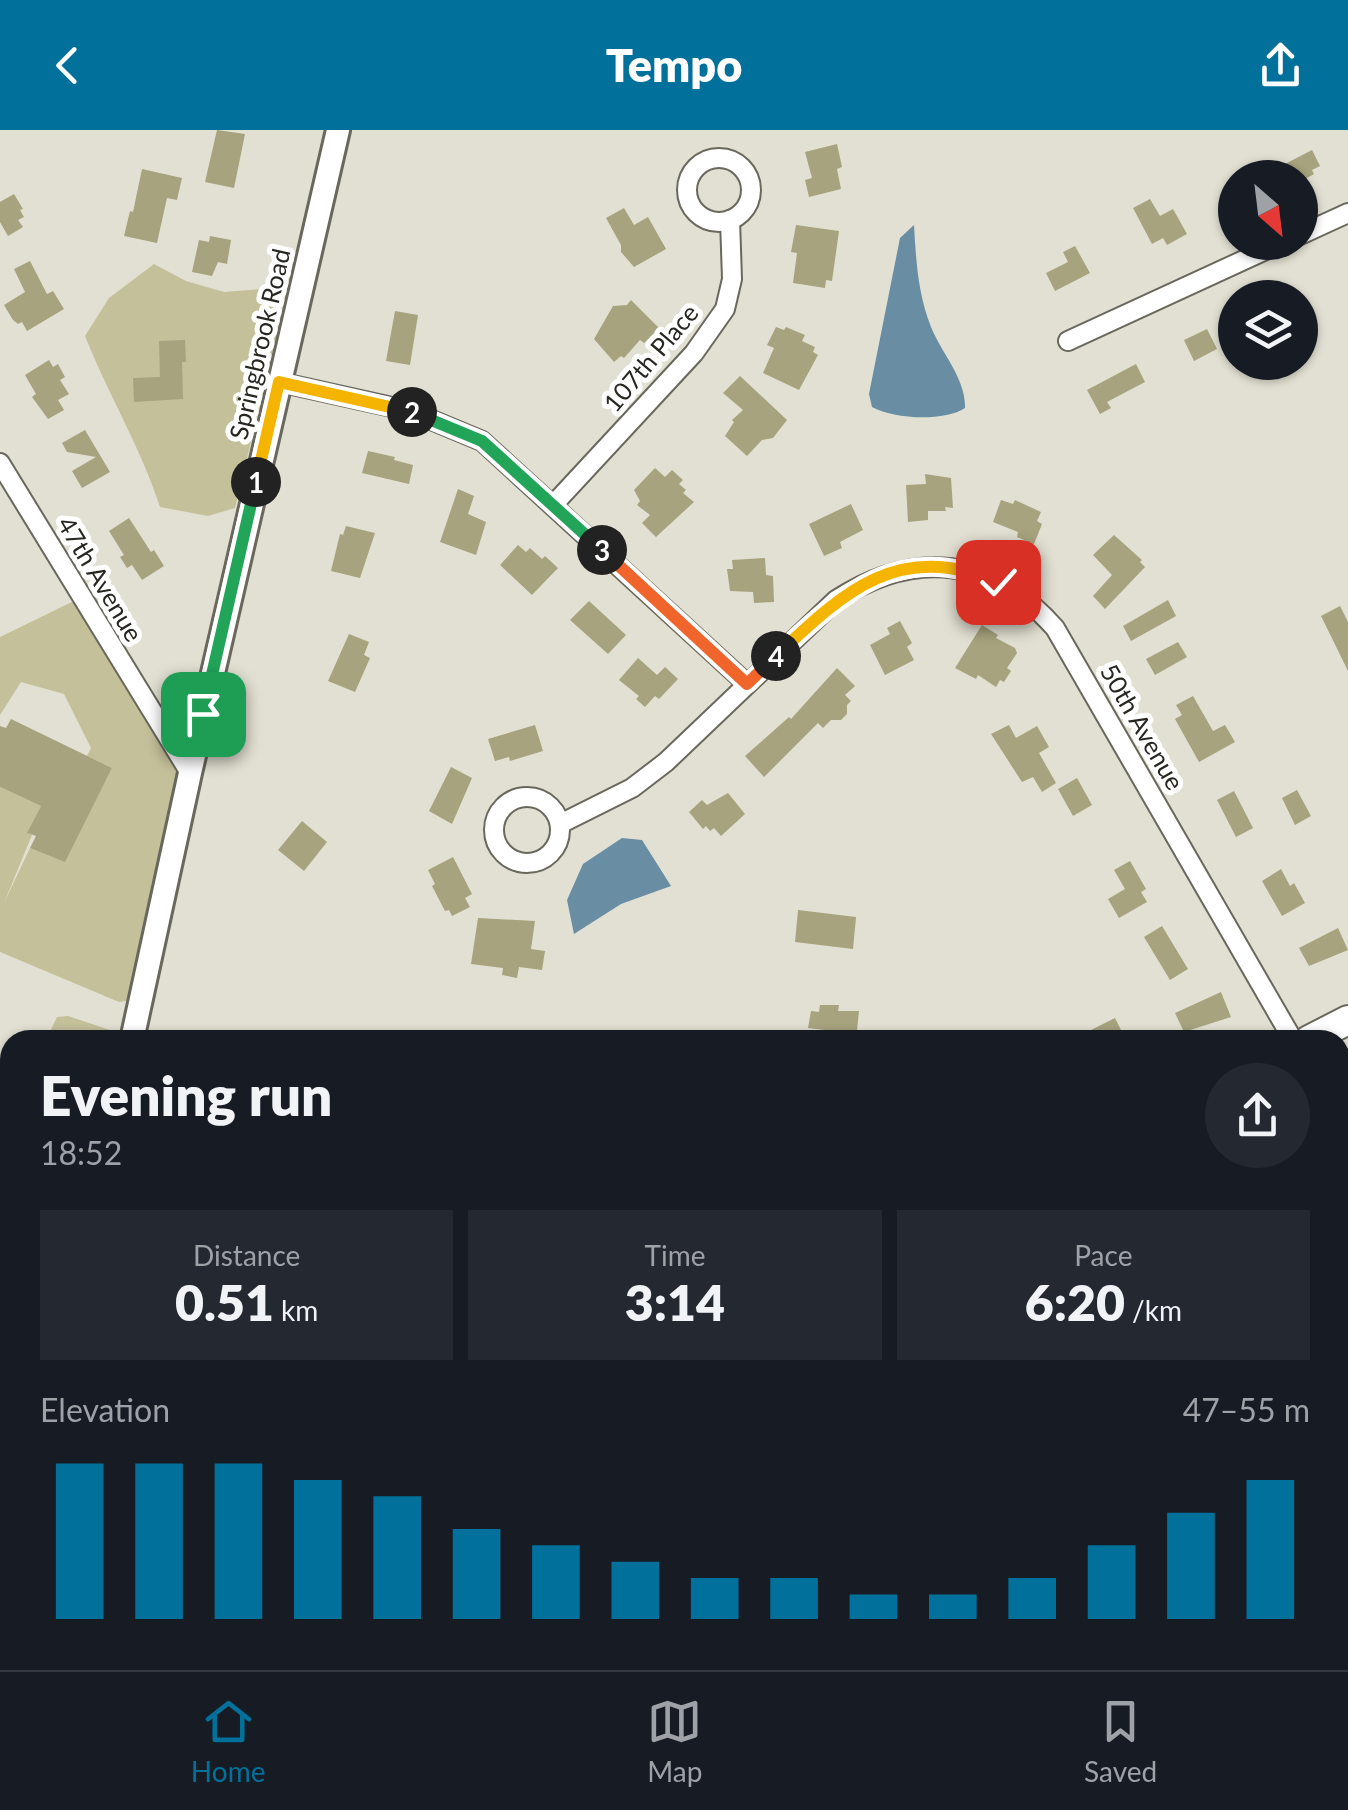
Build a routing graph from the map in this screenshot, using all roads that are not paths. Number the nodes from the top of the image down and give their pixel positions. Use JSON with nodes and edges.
{"nodes":[{"id":1,"x":338,"y":130,"type":"edge"},
{"id":2,"x":1348,"y":212,"type":"edge"},
{"id":3,"x":730,"y":220,"type":"dead end"},
{"id":4,"x":1318,"y":226,"type":"edge"},
{"id":5,"x":1244,"y":260,"type":"edge"},
{"id":6,"x":1068,"y":342,"type":"dead end"},
{"id":7,"x":279,"y":382,"type":"junction"},
{"id":8,"x":0,"y":463,"type":"edge"},
{"id":9,"x":554,"y":505,"type":"junction"},
{"id":10,"x":747,"y":684,"type":"junction"},
{"id":11,"x":190,"y":772,"type":"junction"},
{"id":12,"x":560,"y":824,"type":"dead end"},
{"id":13,"x":134,"y":1030,"type":"edge"},
{"id":14,"x":1304,"y":1030,"type":"edge"}],
"edges":[{"from":1,"to":7,"type":"street","name":"Springbrook Road"},
{"from":2,"to":4,"type":"street"},
{"from":3,"to":9,"type":"street","name":"107th Place"},
{"from":5,"to":6,"type":"street"},
{"from":7,"to":9,"type":"street"},
{"from":7,"to":11,"type":"street","name":"Springbrook Road"},
{"from":8,"to":11,"type":"street","name":"47th Avenue"},
{"from":9,"to":10,"type":"street"},
{"from":10,"to":12,"type":"street"},
{"from":10,"to":14,"type":"street","name":"50th Avenue"},
{"from":11,"to":13,"type":"street","name":"Springbrook Road"}]}
